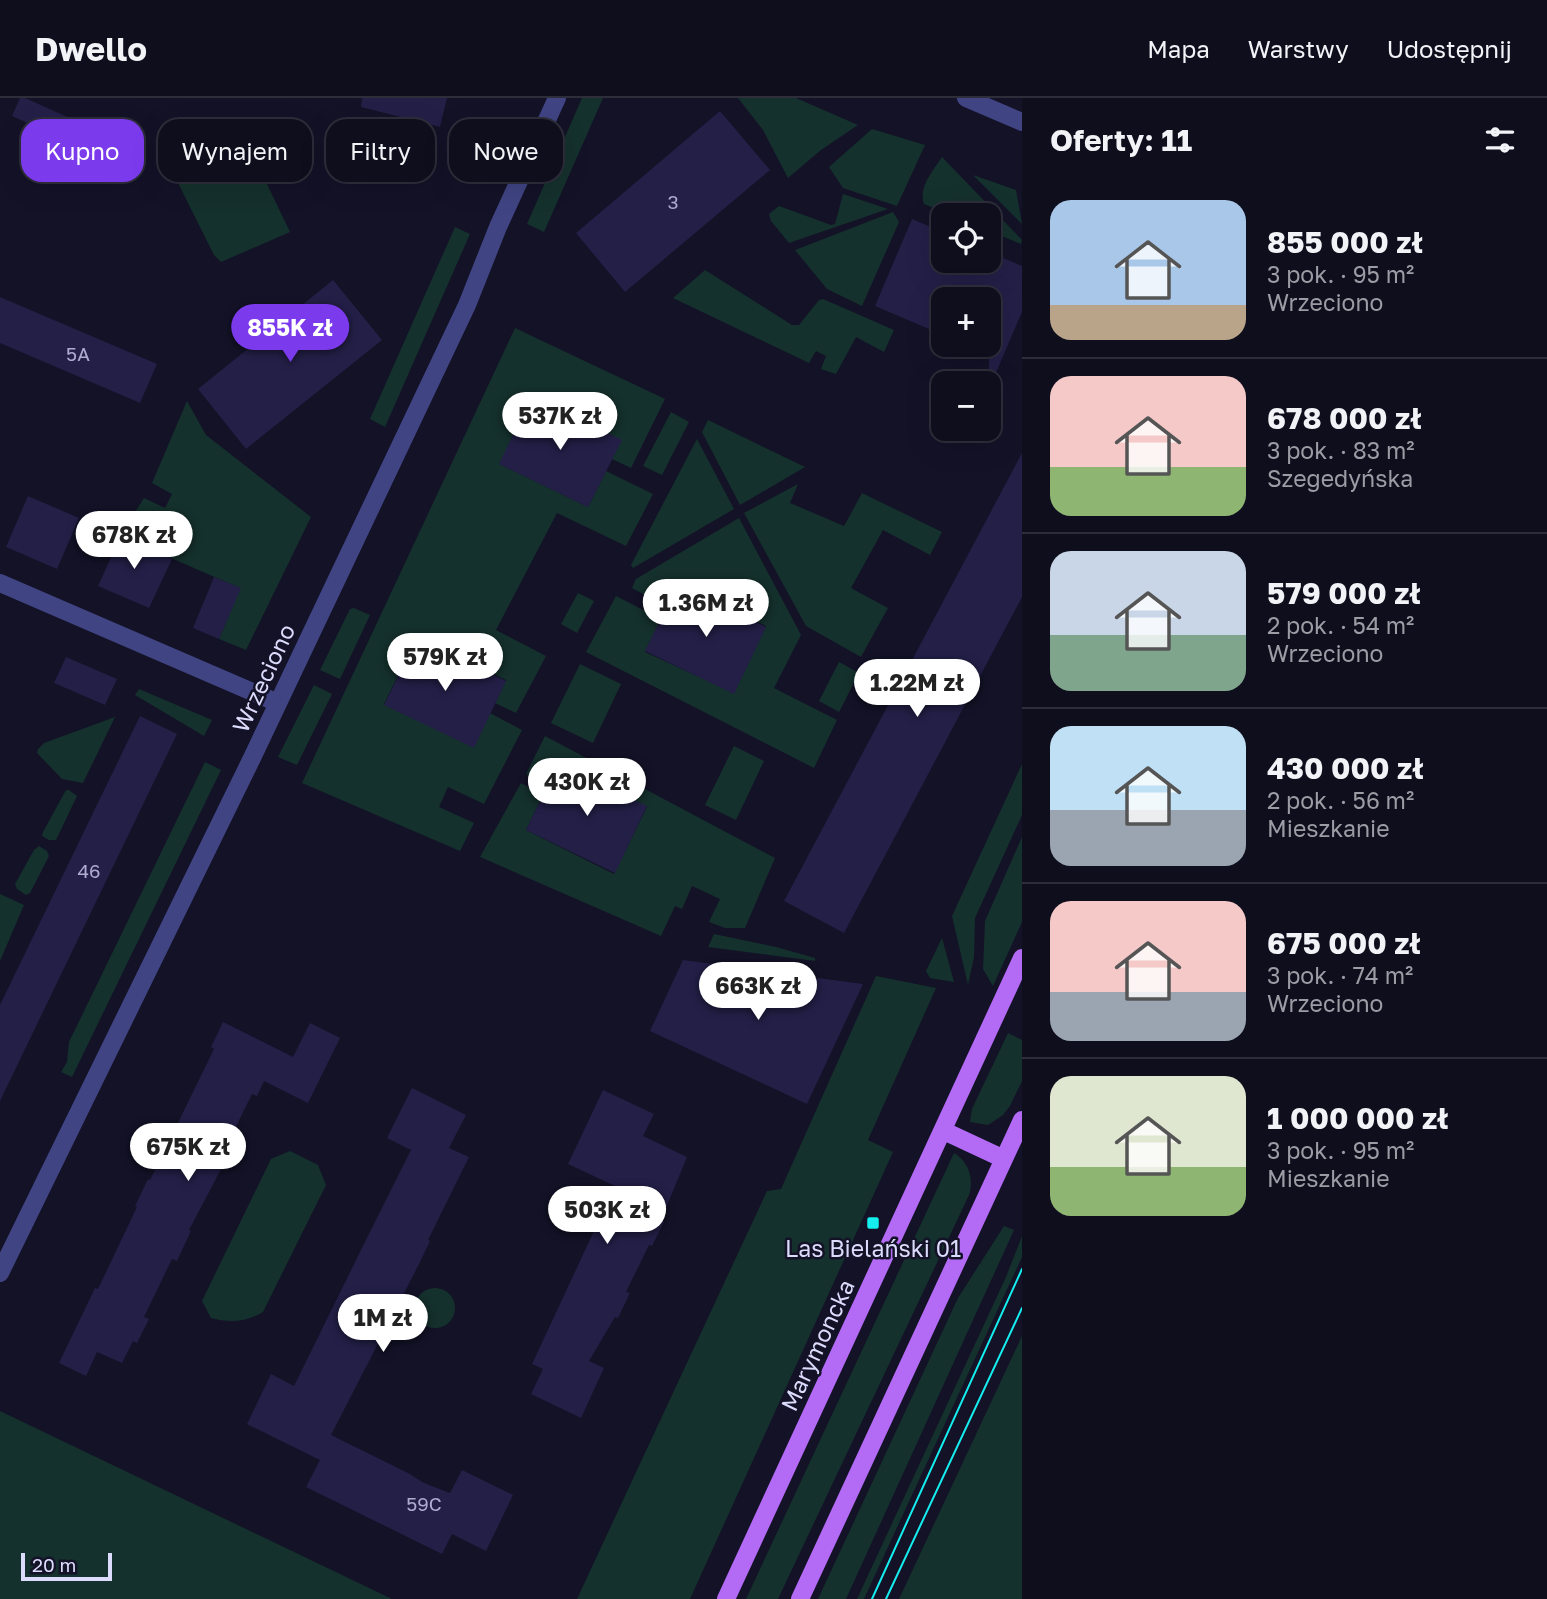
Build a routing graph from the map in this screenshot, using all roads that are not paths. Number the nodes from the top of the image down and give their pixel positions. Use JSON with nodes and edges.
{"nodes":[{"id":1,"x":556,"y":98,"type":"edge"},
{"id":2,"x":965,"y":98,"type":"edge"},
{"id":3,"x":1022,"y":122,"type":"edge"},
{"id":4,"x":0,"y":583,"type":"edge"},
{"id":5,"x":278,"y":703,"type":"junction"},
{"id":6,"x":1022,"y":958,"type":"edge"},
{"id":7,"x":1022,"y":1120,"type":"edge"},
{"id":8,"x":944,"y":1131,"type":"junction"},
{"id":9,"x":1004,"y":1159,"type":"junction"},
{"id":10,"x":0,"y":1273,"type":"edge"},
{"id":11,"x":726,"y":1599,"type":"edge"},
{"id":12,"x":800,"y":1599,"type":"edge"}],
"edges":[{"from":1,"to":5,"type":"street","name":"Wrzeciono"},
{"from":2,"to":3,"type":"street"},
{"from":4,"to":5,"type":"street"},
{"from":5,"to":10,"type":"street","name":"Wrzeciono"},
{"from":6,"to":8,"type":"main road","name":"Marymoncka"},
{"from":7,"to":9,"type":"main road"},
{"from":8,"to":9,"type":"main road"},
{"from":8,"to":11,"type":"main road","name":"Marymoncka"},
{"from":9,"to":12,"type":"main road"}]}
